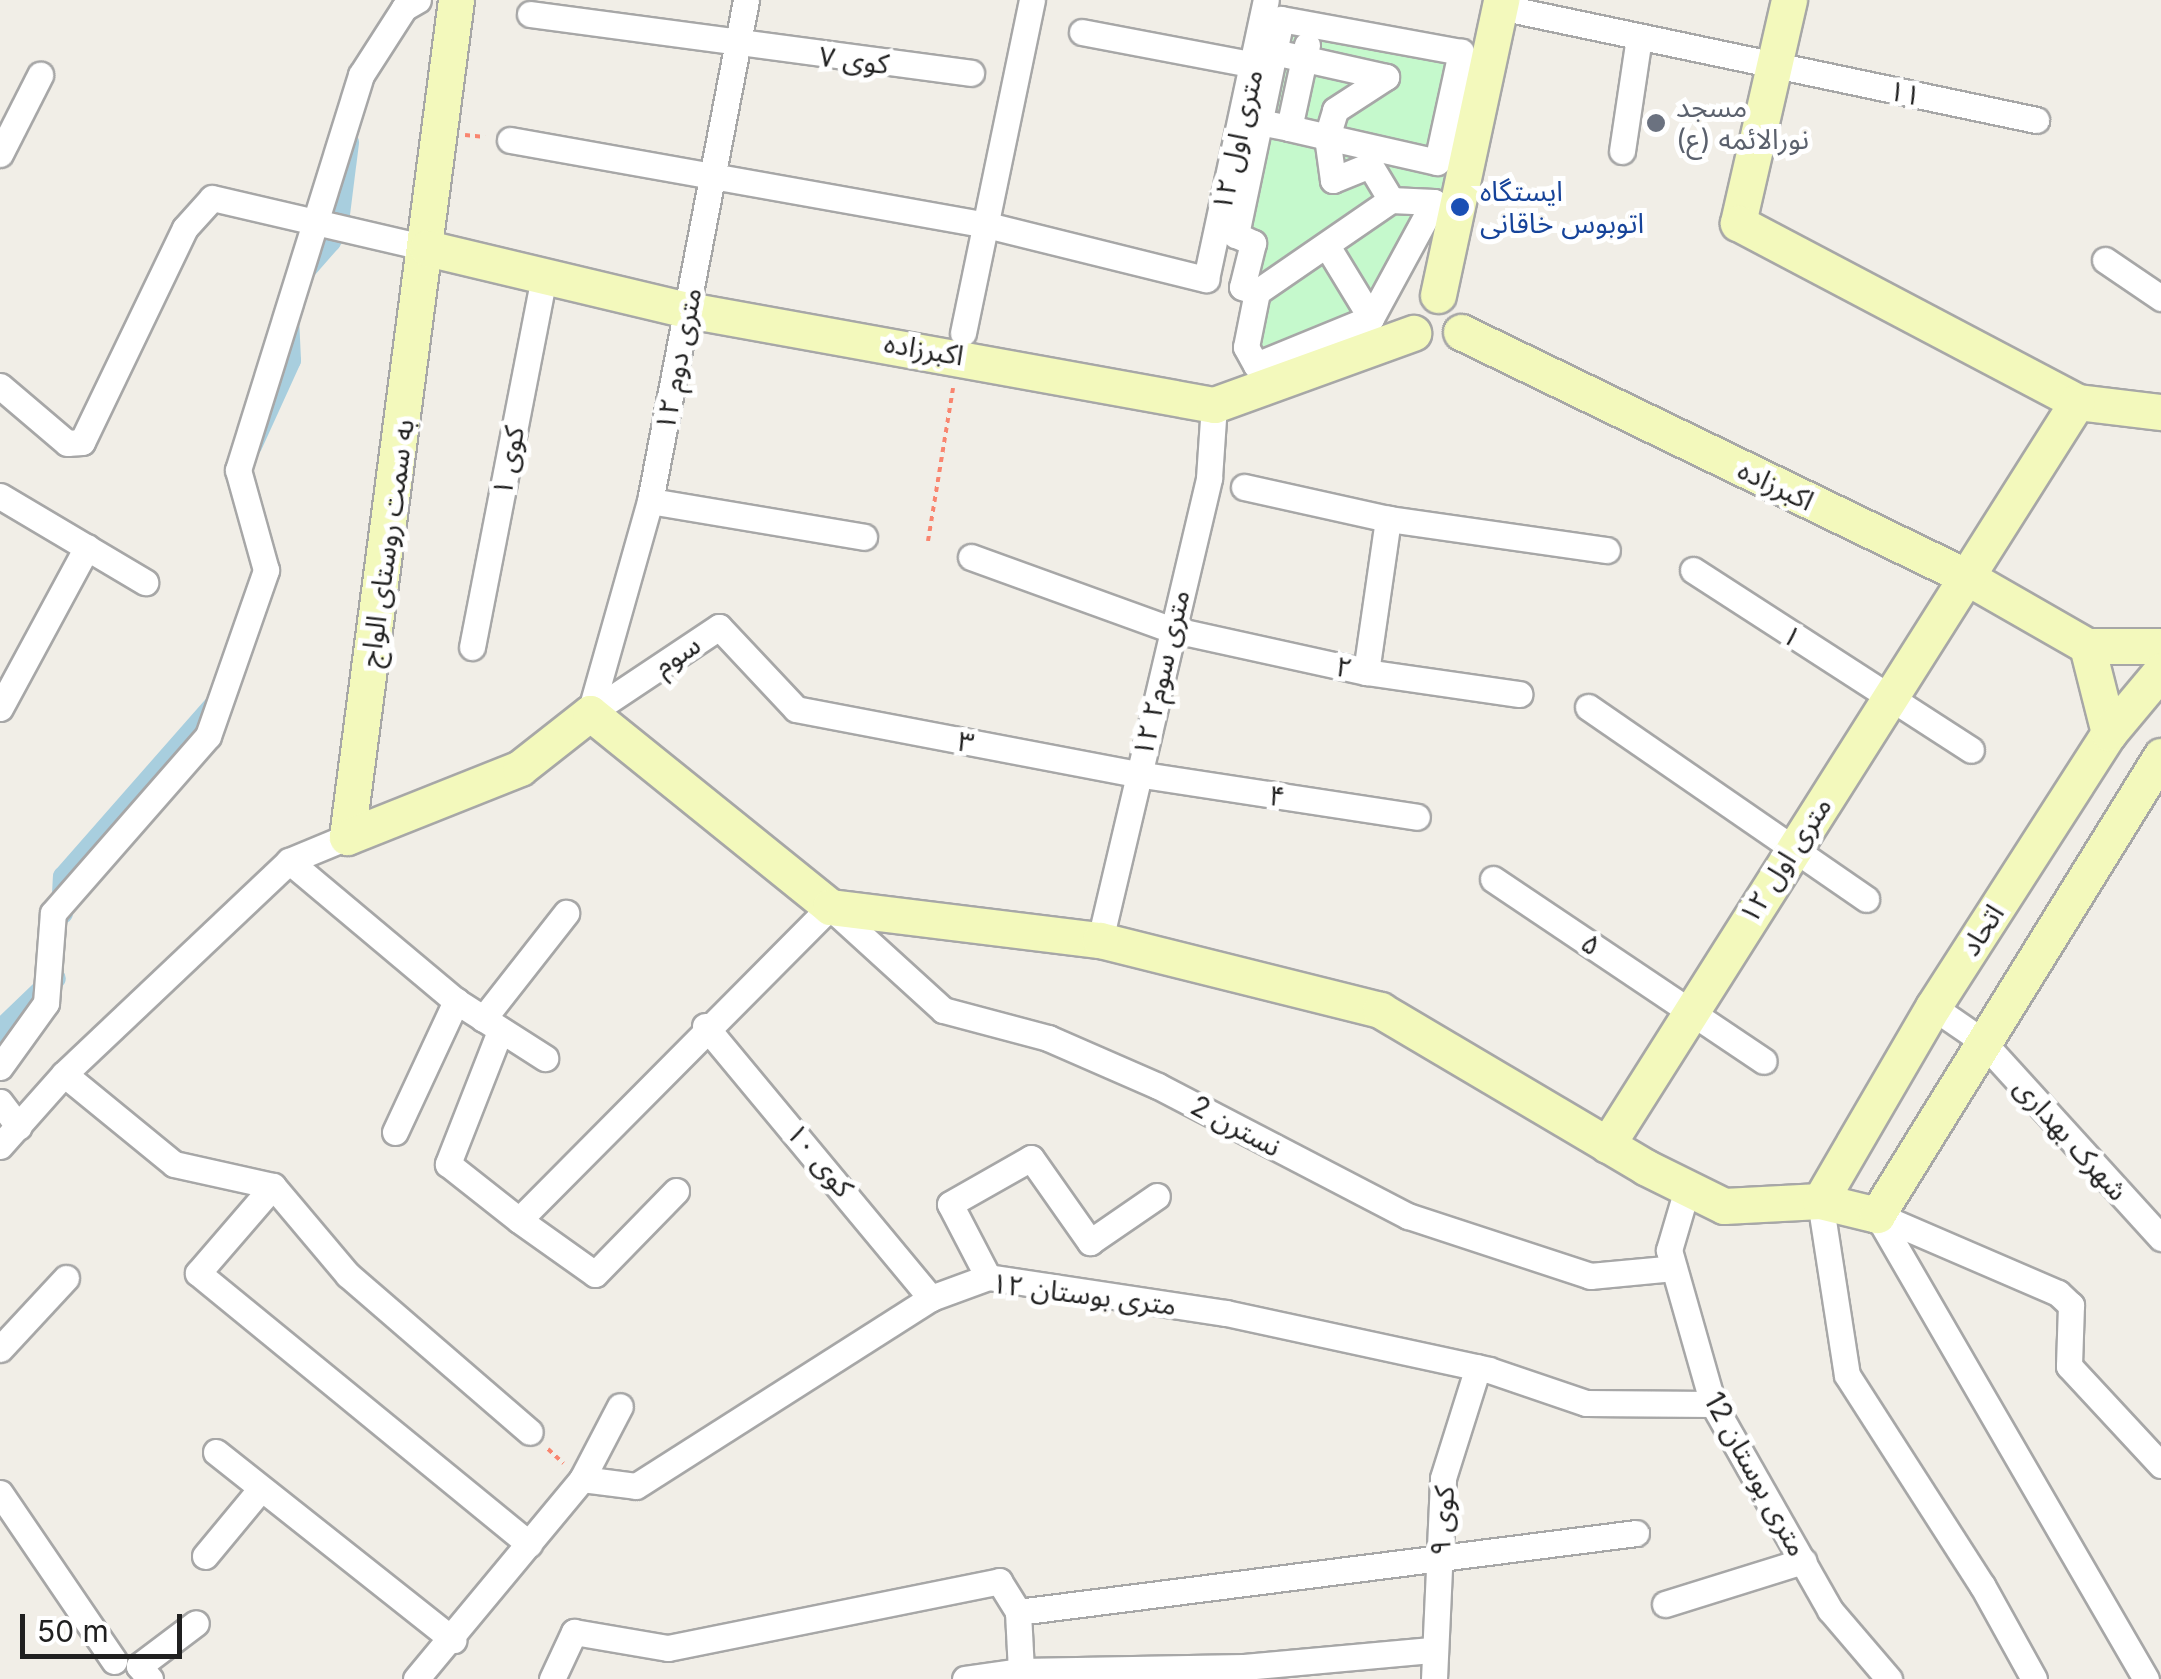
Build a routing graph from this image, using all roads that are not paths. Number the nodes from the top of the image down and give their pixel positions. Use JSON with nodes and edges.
{"nodes":[{"id":1,"x":418,"y":0,"type":"edge"},
{"id":2,"x":456,"y":0,"type":"edge"},
{"id":3,"x":746,"y":0,"type":"edge"},
{"id":4,"x":1032,"y":0,"type":"edge"},
{"id":5,"x":1266,"y":0,"type":"edge"},
{"id":6,"x":1789,"y":0,"type":"edge"},
{"id":7,"x":1501,"y":3,"type":"edge"},
{"id":8,"x":530,"y":14,"type":"dead end"},
{"id":9,"x":1312,"y":26,"type":"junction"},
{"id":10,"x":1082,"y":32,"type":"dead end"},
{"id":11,"x":1639,"y":37,"type":"junction"},
{"id":12,"x":738,"y":46,"type":"junction"},
{"id":13,"x":1278,"y":53,"type":"junction"},
{"id":14,"x":1304,"y":59,"type":"junction"},
{"id":15,"x":1774,"y":65,"type":"junction"},
{"id":16,"x":1255,"y":66,"type":"junction"},
{"id":17,"x":971,"y":73,"type":"dead end"},
{"id":18,"x":40,"y":75,"type":"dead end"},
{"id":19,"x":2036,"y":120,"type":"dead end"},
{"id":20,"x":1277,"y":126,"type":"junction"},
{"id":21,"x":1327,"y":137,"type":"junction"},
{"id":22,"x":510,"y":140,"type":"road end"},
{"id":23,"x":1622,"y":151,"type":"dead end"},
{"id":24,"x":0,"y":154,"type":"edge"},
{"id":25,"x":714,"y":172,"type":"junction"},
{"id":26,"x":1391,"y":200,"type":"junction"},
{"id":27,"x":315,"y":224,"type":"junction"},
{"id":28,"x":987,"y":225,"type":"junction"},
{"id":29,"x":1327,"y":246,"type":"junction"},
{"id":30,"x":427,"y":248,"type":"junction"},
{"id":31,"x":2105,"y":260,"type":"dead end"},
{"id":32,"x":544,"y":275,"type":"junction"},
{"id":33,"x":1257,"y":292,"type":"junction"},
{"id":34,"x":1438,"y":295,"type":"junction"},
{"id":35,"x":2161,"y":298,"type":"edge"},
{"id":36,"x":688,"y":310,"type":"junction"},
{"id":37,"x":1372,"y":318,"type":"junction"},
{"id":38,"x":1461,"y":332,"type":"junction"},
{"id":39,"x":1413,"y":333,"type":"junction"},
{"id":40,"x":961,"y":343,"type":"junction"},
{"id":41,"x":0,"y":386,"type":"edge"},
{"id":42,"x":2077,"y":402,"type":"junction"},
{"id":43,"x":1214,"y":405,"type":"junction"},
{"id":44,"x":2161,"y":412,"type":"edge"},
{"id":45,"x":1244,"y":487,"type":"dead end"},
{"id":46,"x":0,"y":496,"type":"edge"},
{"id":47,"x":650,"y":501,"type":"junction"},
{"id":48,"x":1388,"y":519,"type":"junction"},
{"id":49,"x":864,"y":537,"type":"dead end"},
{"id":50,"x":87,"y":547,"type":"junction"},
{"id":51,"x":1607,"y":550,"type":"dead end"},
{"id":52,"x":972,"y":557,"type":"dead end"},
{"id":53,"x":1693,"y":570,"type":"dead end"},
{"id":54,"x":1966,"y":576,"type":"junction"},
{"id":55,"x":145,"y":582,"type":"dead end"},
{"id":56,"x":1170,"y":629,"type":"junction"},
{"id":57,"x":2087,"y":646,"type":"junction"},
{"id":58,"x":2161,"y":646,"type":"edge"},
{"id":59,"x":472,"y":647,"type":"dead end"},
{"id":60,"x":2161,"y":671,"type":"edge"},
{"id":61,"x":1366,"y":672,"type":"junction"},
{"id":62,"x":1520,"y":694,"type":"dead end"},
{"id":63,"x":1892,"y":702,"type":"junction"},
{"id":64,"x":1588,"y":707,"type":"dead end"},
{"id":65,"x":0,"y":708,"type":"edge"},
{"id":66,"x":796,"y":710,"type":"joint"},
{"id":67,"x":590,"y":713,"type":"junction"},
{"id":68,"x":2109,"y":733,"type":"junction"},
{"id":69,"x":1971,"y":750,"type":"dead end"},
{"id":70,"x":2161,"y":756,"type":"edge"},
{"id":71,"x":1137,"y":774,"type":"junction"},
{"id":72,"x":1417,"y":817,"type":"dead end"},
{"id":73,"x":348,"y":838,"type":"junction"},
{"id":74,"x":1792,"y":844,"type":"junction"},
{"id":75,"x":289,"y":861,"type":"junction"},
{"id":76,"x":1493,"y":879,"type":"dead end"},
{"id":77,"x":1866,"y":898,"type":"dead end"},
{"id":78,"x":830,"y":906,"type":"junction"},
{"id":79,"x":566,"y":913,"type":"dead end"},
{"id":80,"x":1100,"y":940,"type":"junction"},
{"id":81,"x":456,"y":1001,"type":"junction"},
{"id":82,"x":1933,"y":1006,"type":"junction"},
{"id":83,"x":1689,"y":1010,"type":"junction"},
{"id":84,"x":491,"y":1025,"type":"junction"},
{"id":85,"x":705,"y":1026,"type":"junction"},
{"id":86,"x":1981,"y":1040,"type":"junction"},
{"id":87,"x":545,"y":1058,"type":"dead end"},
{"id":88,"x":1764,"y":1061,"type":"dead end"},
{"id":89,"x":0,"y":1067,"type":"edge"},
{"id":90,"x":64,"y":1074,"type":"junction"},
{"id":91,"x":0,"y":1102,"type":"edge"},
{"id":92,"x":19,"y":1128,"type":"junction"},
{"id":93,"x":395,"y":1132,"type":"dead end"},
{"id":94,"x":1608,"y":1145,"type":"junction"},
{"id":95,"x":0,"y":1146,"type":"edge"},
{"id":96,"x":273,"y":1186,"type":"junction"},
{"id":97,"x":1687,"y":1189,"type":"junction"},
{"id":98,"x":676,"y":1191,"type":"dead end"},
{"id":99,"x":1158,"y":1196,"type":"dead end"},
{"id":100,"x":1820,"y":1201,"type":"junction"},
{"id":101,"x":1877,"y":1215,"type":"junction"},
{"id":102,"x":519,"y":1220,"type":"junction"},
{"id":103,"x":2161,"y":1238,"type":"edge"},
{"id":104,"x":1674,"y":1268,"type":"junction"},
{"id":105,"x":66,"y":1278,"type":"dead end"},
{"id":106,"x":988,"y":1278,"type":"junction"},
{"id":107,"x":931,"y":1298,"type":"junction"},
{"id":108,"x":0,"y":1349,"type":"edge"},
{"id":109,"x":1478,"y":1367,"type":"junction"},
{"id":110,"x":1712,"y":1404,"type":"junction"},
{"id":111,"x":620,"y":1406,"type":"dead end"},
{"id":112,"x":530,"y":1432,"type":"road end"},
{"id":113,"x":216,"y":1452,"type":"dead end"},
{"id":114,"x":2161,"y":1465,"type":"edge"},
{"id":115,"x":582,"y":1480,"type":"junction"},
{"id":116,"x":259,"y":1491,"type":"junction"},
{"id":117,"x":0,"y":1494,"type":"edge"},
{"id":118,"x":1636,"y":1533,"type":"dead end"},
{"id":119,"x":529,"y":1544,"type":"junction"},
{"id":120,"x":204,"y":1556,"type":"dead end"},
{"id":121,"x":1439,"y":1556,"type":"junction"},
{"id":122,"x":1803,"y":1560,"type":"junction"},
{"id":123,"x":1665,"y":1604,"type":"dead end"},
{"id":124,"x":1018,"y":1612,"type":"junction"},
{"id":125,"x":196,"y":1623,"type":"dead end"},
{"id":126,"x":453,"y":1640,"type":"junction"},
{"id":127,"x":1431,"y":1650,"type":"junction"},
{"id":128,"x":114,"y":1661,"type":"dead end"},
{"id":129,"x":1021,"y":1671,"type":"junction"},
{"id":130,"x":150,"y":1679,"type":"edge"},
{"id":131,"x":416,"y":1679,"type":"edge"},
{"id":132,"x":552,"y":1679,"type":"edge"},
{"id":133,"x":965,"y":1679,"type":"edge"},
{"id":134,"x":1434,"y":1679,"type":"edge"},
{"id":135,"x":1889,"y":1679,"type":"edge"},
{"id":136,"x":2034,"y":1679,"type":"edge"},
{"id":137,"x":2146,"y":1679,"type":"edge"}],
"edges":[{"from":1,"to":27,"type":"street"},
{"from":2,"to":30,"type":"street","name":"به سمت روستای الواج"},
{"from":3,"to":12,"type":"street","name":"۱۲ متری دوم"},
{"from":4,"to":28,"type":"street"},
{"from":5,"to":16,"type":"street","name":"۱۲ متری اول"},
{"from":6,"to":15,"type":"street"},
{"from":7,"to":11,"type":"street","name":"۱۱"},
{"from":7,"to":34,"type":"street"},
{"from":8,"to":12,"type":"street","name":"کوی ۷"},
{"from":9,"to":13,"type":"street"},
{"from":9,"to":14,"type":"street"},
{"from":9,"to":21,"type":"street"},
{"from":10,"to":16,"type":"street"},
{"from":11,"to":15,"type":"street","name":"۱۱"},
{"from":11,"to":23,"type":"street"},
{"from":12,"to":17,"type":"street","name":"کوی ۷"},
{"from":12,"to":25,"type":"street","name":"۱۲ متری دوم"},
{"from":13,"to":14,"type":"street"},
{"from":13,"to":20,"type":"street"},
{"from":14,"to":20,"type":"street"},
{"from":14,"to":21,"type":"street"},
{"from":15,"to":19,"type":"street","name":"۱۱"},
{"from":15,"to":42,"type":"street"},
{"from":16,"to":28,"type":"street","name":"۱۲ متری اول"},
{"from":18,"to":24,"type":"street"},
{"from":20,"to":21,"type":"street"},
{"from":20,"to":33,"type":"street"},
{"from":21,"to":26,"type":"street"},
{"from":22,"to":25,"type":"street"},
{"from":25,"to":28,"type":"street"},
{"from":25,"to":36,"type":"street","name":"۱۲ متری دوم"},
{"from":26,"to":29,"type":"street"},
{"from":26,"to":37,"type":"street"},
{"from":27,"to":30,"type":"street"},
{"from":27,"to":41,"type":"street"},
{"from":27,"to":89,"type":"street"},
{"from":28,"to":40,"type":"street"},
{"from":29,"to":33,"type":"street"},
{"from":29,"to":37,"type":"street"},
{"from":30,"to":32,"type":"street","name":"اکبرزاده"},
{"from":30,"to":73,"type":"street","name":"به سمت روستای الواج"},
{"from":31,"to":35,"type":"street"},
{"from":32,"to":36,"type":"street","name":"اکبرزاده"},
{"from":32,"to":59,"type":"street","name":"کوی ۱"},
{"from":33,"to":37,"type":"street"},
{"from":34,"to":38,"type":"street"},
{"from":34,"to":39,"type":"street"},
{"from":36,"to":40,"type":"street","name":"اکبرزاده"},
{"from":36,"to":47,"type":"street","name":"۱۲ متری دوم"},
{"from":38,"to":39,"type":"street"},
{"from":38,"to":54,"type":"street","name":"اکبرزاده"},
{"from":39,"to":43,"type":"street"},
{"from":40,"to":43,"type":"street","name":"اکبرزاده"},
{"from":42,"to":44,"type":"street"},
{"from":42,"to":54,"type":"street","name":"۱۲ متری اول"},
{"from":43,"to":56,"type":"street","name":"۱۲ متری سوم۲"},
{"from":45,"to":48,"type":"street"},
{"from":46,"to":50,"type":"street"},
{"from":47,"to":49,"type":"street"},
{"from":47,"to":67,"type":"street","name":"۱۲ متری دوم"},
{"from":48,"to":51,"type":"street"},
{"from":48,"to":61,"type":"street"},
{"from":50,"to":55,"type":"street"},
{"from":50,"to":65,"type":"street"},
{"from":52,"to":56,"type":"street"},
{"from":53,"to":63,"type":"street","name":"۱"},
{"from":54,"to":57,"type":"street","name":"اکبرزاده"},
{"from":54,"to":63,"type":"street","name":"۱۲ متری اول"},
{"from":56,"to":61,"type":"street","name":"۲"},
{"from":56,"to":71,"type":"street","name":"۱۲ متری سوم۲"},
{"from":57,"to":58,"type":"street"},
{"from":57,"to":68,"type":"street"},
{"from":60,"to":68,"type":"street","name":"اتحاد"},
{"from":61,"to":62,"type":"street","name":"۲"},
{"from":63,"to":69,"type":"street"},
{"from":63,"to":74,"type":"street","name":"۱۲ متری اول"},
{"from":64,"to":74,"type":"street"},
{"from":66,"to":67,"type":"street","name":"سوم"},
{"from":66,"to":71,"type":"street","name":"۳"},
{"from":67,"to":73,"type":"street"},
{"from":67,"to":78,"type":"street"},
{"from":68,"to":82,"type":"street","name":"اتحاد"},
{"from":70,"to":86,"type":"street","name":"اتحاد"},
{"from":71,"to":72,"type":"street","name":"۴"},
{"from":71,"to":80,"type":"street","name":"۱۲ متری سوم۲"},
{"from":73,"to":75,"type":"street"},
{"from":74,"to":77,"type":"street"},
{"from":74,"to":83,"type":"street","name":"۱۲ متری اول"},
{"from":75,"to":81,"type":"street"},
{"from":75,"to":90,"type":"street"},
{"from":76,"to":83,"type":"street","name":"۵"},
{"from":78,"to":80,"type":"street"},
{"from":78,"to":85,"type":"street"},
{"from":78,"to":104,"type":"street","name":"نسترن 2"},
{"from":79,"to":84,"type":"street"},
{"from":80,"to":94,"type":"street"},
{"from":81,"to":84,"type":"street"},
{"from":81,"to":93,"type":"street"},
{"from":82,"to":86,"type":"street","name":"شهرک بهداری"},
{"from":82,"to":100,"type":"street","name":"اتحاد"},
{"from":83,"to":88,"type":"street","name":"۵"},
{"from":83,"to":94,"type":"street","name":"۱۲ متری اول"},
{"from":84,"to":87,"type":"street"},
{"from":84,"to":102,"type":"street"},
{"from":85,"to":102,"type":"street"},
{"from":85,"to":107,"type":"street","name":"کوی ۱۰"},
{"from":86,"to":101,"type":"street","name":"اتحاد"},
{"from":86,"to":103,"type":"street","name":"شهرک بهداری"},
{"from":90,"to":92,"type":"street"},
{"from":90,"to":96,"type":"street"},
{"from":91,"to":92,"type":"street"},
{"from":92,"to":95,"type":"street"},
{"from":94,"to":97,"type":"street"},
{"from":96,"to":112,"type":"street"},
{"from":96,"to":119,"type":"street"},
{"from":97,"to":100,"type":"street"},
{"from":97,"to":104,"type":"street","name":"12 متری بوستان"},
{"from":98,"to":102,"type":"street"},
{"from":99,"to":106,"type":"street"},
{"from":100,"to":101,"type":"street"},
{"from":100,"to":136,"type":"street"},
{"from":101,"to":114,"type":"street"},
{"from":101,"to":137,"type":"street"},
{"from":104,"to":110,"type":"street","name":"12 متری بوستان"},
{"from":105,"to":108,"type":"street"},
{"from":106,"to":107,"type":"street","name":"۱۲ متری بوستان"},
{"from":106,"to":109,"type":"street","name":"۱۲ متری بوستان"},
{"from":107,"to":115,"type":"street","name":"۱۲ متری بوستان"},
{"from":109,"to":110,"type":"street","name":"۱۲ متری بوستان"},
{"from":109,"to":121,"type":"street","name":"کوی ۹"},
{"from":110,"to":122,"type":"street","name":"12 متری بوستان"},
{"from":111,"to":115,"type":"street"},
{"from":113,"to":116,"type":"street"},
{"from":115,"to":119,"type":"street"},
{"from":116,"to":120,"type":"street"},
{"from":116,"to":126,"type":"street"},
{"from":117,"to":128,"type":"street"},
{"from":118,"to":121,"type":"street"},
{"from":119,"to":126,"type":"street"},
{"from":121,"to":124,"type":"street"},
{"from":121,"to":127,"type":"street","name":"کوی ۹"},
{"from":122,"to":123,"type":"street"},
{"from":122,"to":135,"type":"street","name":"12 متری بوستان"},
{"from":124,"to":129,"type":"street"},
{"from":124,"to":132,"type":"street"},
{"from":125,"to":130,"type":"street"},
{"from":126,"to":131,"type":"street"},
{"from":127,"to":129,"type":"street"},
{"from":127,"to":134,"type":"street","name":"کوی ۹"},
{"from":129,"to":133,"type":"street"}]}
